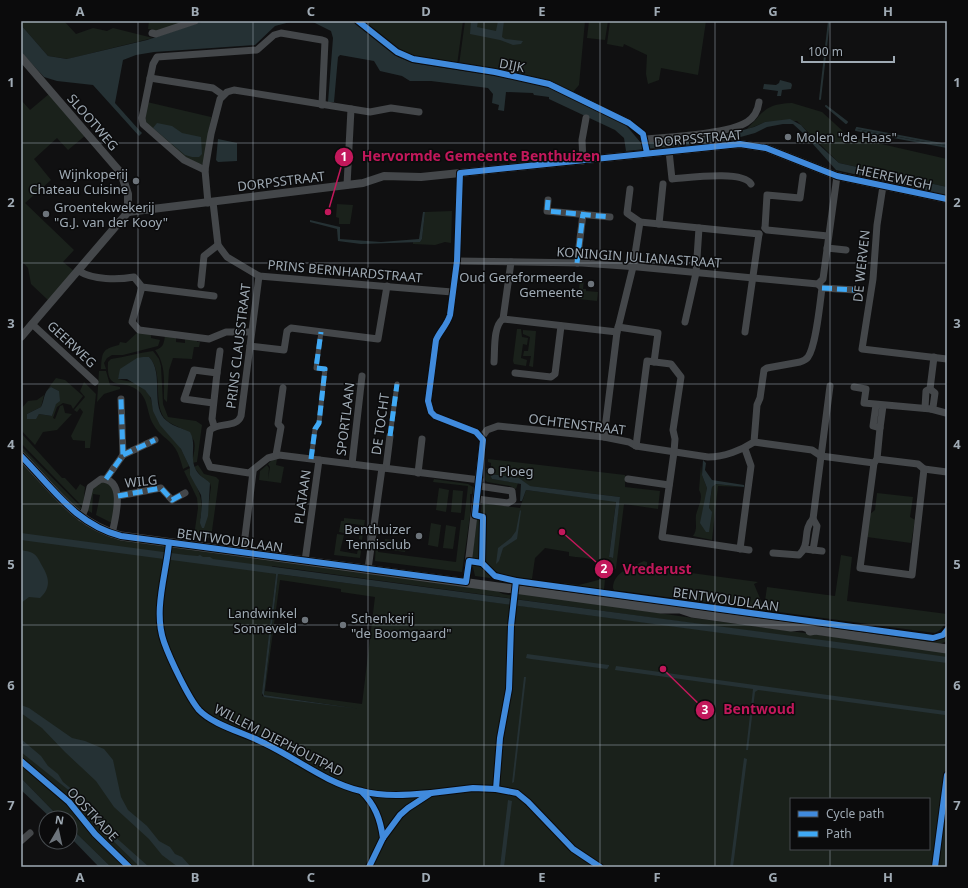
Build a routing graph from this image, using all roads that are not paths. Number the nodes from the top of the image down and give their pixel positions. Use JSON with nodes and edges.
{"nodes":[{"id":1,"x":194,"y":21,"type":"edge"},
{"id":2,"x":358,"y":21,"type":"edge"},
{"id":3,"x":152,"y":33,"type":"dead end"},
{"id":4,"x":21,"y":57,"type":"edge"},
{"id":5,"x":150,"y":78,"type":"junction"},
{"id":6,"x":223,"y":95,"type":"junction"},
{"id":7,"x":760,"y":102,"type":"dead end"},
{"id":8,"x":322,"y":105,"type":"junction"},
{"id":9,"x":351,"y":109,"type":"junction"},
{"id":10,"x":419,"y":112,"type":"dead end"},
{"id":11,"x":586,"y":118,"type":"dead end"},
{"id":12,"x":646,"y":146,"type":"junction"},
{"id":13,"x":669,"y":151,"type":"junction"},
{"id":14,"x":583,"y":161,"type":"junction"},
{"id":15,"x":205,"y":170,"type":"junction"},
{"id":16,"x":460,"y":174,"type":"junction"},
{"id":17,"x":803,"y":176,"type":"dead end"},
{"id":18,"x":837,"y":176,"type":"junction"},
{"id":19,"x":663,"y":184,"type":"dead end"},
{"id":20,"x":751,"y":184,"type":"dead end"},
{"id":21,"x":347,"y":185,"type":"junction"},
{"id":22,"x":883,"y":186,"type":"junction"},
{"id":23,"x":630,"y":189,"type":"dead end"},
{"id":24,"x":947,"y":199,"type":"edge"},
{"id":25,"x":548,"y":200,"type":"dead end"},
{"id":26,"x":211,"y":202,"type":"junction"},
{"id":27,"x":128,"y":212,"type":"junction"},
{"id":28,"x":583,"y":214,"type":"junction"},
{"id":29,"x":610,"y":217,"type":"dead end"},
{"id":30,"x":640,"y":222,"type":"junction"},
{"id":31,"x":658,"y":224,"type":"junction"},
{"id":32,"x":699,"y":228,"type":"junction"},
{"id":33,"x":765,"y":228,"type":"junction"},
{"id":34,"x":759,"y":234,"type":"junction"},
{"id":35,"x":828,"y":236,"type":"junction"},
{"id":36,"x":218,"y":245,"type":"junction"},
{"id":37,"x":827,"y":248,"type":"junction"},
{"id":38,"x":846,"y":250,"type":"dead end"},
{"id":39,"x":458,"y":261,"type":"junction"},
{"id":40,"x":511,"y":262,"type":"junction"},
{"id":41,"x":577,"y":263,"type":"junction"},
{"id":42,"x":633,"y":267,"type":"junction"},
{"id":43,"x":79,"y":271,"type":"junction"},
{"id":44,"x":696,"y":273,"type":"junction"},
{"id":45,"x":259,"y":276,"type":"junction"},
{"id":46,"x":754,"y":279,"type":"junction"},
{"id":47,"x":201,"y":286,"type":"dead end"},
{"id":48,"x":386,"y":286,"type":"junction"},
{"id":49,"x":820,"y":286,"type":"junction"},
{"id":50,"x":142,"y":287,"type":"junction"},
{"id":51,"x":856,"y":290,"type":"dead end"},
{"id":52,"x":452,"y":292,"type":"junction"},
{"id":53,"x":214,"y":296,"type":"dead end"},
{"id":54,"x":503,"y":319,"type":"junction"},
{"id":55,"x":685,"y":322,"type":"dead end"},
{"id":56,"x":32,"y":324,"type":"junction"},
{"id":57,"x":561,"y":326,"type":"junction"},
{"id":58,"x":617,"y":329,"type":"junction"},
{"id":59,"x":251,"y":332,"type":"junction"},
{"id":60,"x":321,"y":332,"type":"junction"},
{"id":61,"x":745,"y":332,"type":"dead end"},
{"id":62,"x":21,"y":337,"type":"edge"},
{"id":63,"x":250,"y":346,"type":"junction"},
{"id":64,"x":220,"y":351,"type":"dead end"},
{"id":65,"x":934,"y":357,"type":"junction"},
{"id":66,"x":947,"y":359,"type":"edge"},
{"id":67,"x":651,"y":361,"type":"junction"},
{"id":68,"x":494,"y":362,"type":"dead end"},
{"id":69,"x":217,"y":373,"type":"junction"},
{"id":70,"x":516,"y":373,"type":"dead end"},
{"id":71,"x":362,"y":376,"type":"dead end"},
{"id":72,"x":95,"y":382,"type":"dead end"},
{"id":73,"x":397,"y":384,"type":"dead end"},
{"id":74,"x":830,"y":386,"type":"dead end"},
{"id":75,"x":854,"y":387,"type":"dead end"},
{"id":76,"x":283,"y":388,"type":"dead end"},
{"id":77,"x":121,"y":399,"type":"dead end"},
{"id":78,"x":213,"y":403,"type":"junction"},
{"id":79,"x":880,"y":405,"type":"junction"},
{"id":80,"x":928,"y":408,"type":"junction"},
{"id":81,"x":946,"y":413,"type":"edge"},
{"id":82,"x":214,"y":426,"type":"junction"},
{"id":83,"x":390,"y":436,"type":"joint"},
{"id":84,"x":482,"y":437,"type":"junction"},
{"id":85,"x":604,"y":437,"type":"junction"},
{"id":86,"x":422,"y":439,"type":"dead end"},
{"id":87,"x":155,"y":440,"type":"dead end"},
{"id":88,"x":754,"y":442,"type":"junction"},
{"id":89,"x":636,"y":446,"type":"junction"},
{"id":90,"x":745,"y":448,"type":"junction"},
{"id":91,"x":674,"y":452,"type":"junction"},
{"id":92,"x":123,"y":455,"type":"junction"},
{"id":93,"x":276,"y":455,"type":"junction"},
{"id":94,"x":21,"y":456,"type":"edge"},
{"id":95,"x":821,"y":456,"type":"junction"},
{"id":96,"x":311,"y":459,"type":"junction"},
{"id":97,"x":319,"y":460,"type":"junction"},
{"id":98,"x":875,"y":461,"type":"junction"},
{"id":99,"x":352,"y":464,"type":"junction"},
{"id":100,"x":384,"y":468,"type":"junction"},
{"id":101,"x":924,"y":469,"type":"junction"},
{"id":102,"x":254,"y":472,"type":"junction"},
{"id":103,"x":947,"y":472,"type":"edge"},
{"id":104,"x":418,"y":473,"type":"junction"},
{"id":105,"x":106,"y":479,"type":"junction"},
{"id":106,"x":628,"y":479,"type":"dead end"},
{"id":107,"x":479,"y":483,"type":"junction"},
{"id":108,"x":669,"y":485,"type":"junction"},
{"id":109,"x":185,"y":493,"type":"dead end"},
{"id":110,"x":118,"y":496,"type":"junction"},
{"id":111,"x":477,"y":499,"type":"junction"},
{"id":112,"x":81,"y":518,"type":"junction"},
{"id":113,"x":813,"y":519,"type":"junction"},
{"id":114,"x":112,"y":534,"type":"junction"},
{"id":115,"x":740,"y":549,"type":"junction"},
{"id":116,"x":805,"y":549,"type":"junction"},
{"id":117,"x":749,"y":550,"type":"dead end"},
{"id":118,"x":813,"y":550,"type":"junction"},
{"id":119,"x":822,"y":551,"type":"dead end"},
{"id":120,"x":243,"y":553,"type":"junction"},
{"id":121,"x":773,"y":553,"type":"dead end"},
{"id":122,"x":305,"y":561,"type":"junction"},
{"id":123,"x":368,"y":569,"type":"junction"},
{"id":124,"x":466,"y":582,"type":"junction"},
{"id":125,"x":947,"y":649,"type":"edge"},
{"id":126,"x":30,"y":833,"type":"dead end"},
{"id":127,"x":21,"y":841,"type":"edge"}],
"edges":[{"from":1,"to":3,"type":"street"},
{"from":2,"to":12,"type":"street","name":"DIJK"},
{"from":4,"to":27,"type":"street","name":"SLOOTWEG"},
{"from":5,"to":6,"type":"street"},
{"from":5,"to":8,"type":"street"},
{"from":5,"to":15,"type":"street"},
{"from":6,"to":8,"type":"street"},
{"from":6,"to":15,"type":"street"},
{"from":7,"to":12,"type":"street"},
{"from":8,"to":9,"type":"street"},
{"from":9,"to":10,"type":"street"},
{"from":9,"to":21,"type":"street"},
{"from":11,"to":14,"type":"street"},
{"from":12,"to":13,"type":"street","name":"DORPSSTRAAT"},
{"from":12,"to":14,"type":"street","name":"DORPSSTRAAT"},
{"from":13,"to":18,"type":"street","name":"DORPSSTRAAT"},
{"from":13,"to":20,"type":"street"},
{"from":14,"to":16,"type":"street","name":"DORPSSTRAAT"},
{"from":15,"to":26,"type":"street"},
{"from":16,"to":21,"type":"street","name":"DORPSSTRAAT"},
{"from":16,"to":39,"type":"street"},
{"from":17,"to":33,"type":"street"},
{"from":18,"to":22,"type":"street","name":"HEEREWEGH"},
{"from":18,"to":35,"type":"street"},
{"from":19,"to":31,"type":"street"},
{"from":21,"to":26,"type":"street","name":"DORPSSTRAAT"},
{"from":22,"to":24,"type":"street","name":"HEEREWEGH"},
{"from":22,"to":65,"type":"street","name":"DE WERVEN"},
{"from":23,"to":30,"type":"street"},
{"from":25,"to":28,"type":"street"},
{"from":26,"to":27,"type":"street","name":"DORPSSTRAAT"},
{"from":26,"to":36,"type":"street"},
{"from":27,"to":43,"type":"street"},
{"from":28,"to":29,"type":"street"},
{"from":28,"to":41,"type":"street"},
{"from":30,"to":31,"type":"street"},
{"from":30,"to":42,"type":"street"},
{"from":31,"to":32,"type":"street"},
{"from":32,"to":34,"type":"street"},
{"from":32,"to":44,"type":"street"},
{"from":33,"to":34,"type":"street"},
{"from":33,"to":35,"type":"street"},
{"from":34,"to":46,"type":"street"},
{"from":35,"to":37,"type":"street"},
{"from":36,"to":45,"type":"street","name":"PRINS BERNHARDSTRAAT"},
{"from":36,"to":47,"type":"street"},
{"from":37,"to":38,"type":"street"},
{"from":37,"to":49,"type":"street"},
{"from":39,"to":40,"type":"street","name":"KONINGIN JULIANASTRAAT"},
{"from":39,"to":52,"type":"street"},
{"from":40,"to":41,"type":"street","name":"KONINGIN JULIANASTRAAT"},
{"from":40,"to":54,"type":"street"},
{"from":41,"to":42,"type":"street","name":"KONINGIN JULIANASTRAAT"},
{"from":42,"to":44,"type":"street","name":"KONINGIN JULIANASTRAAT"},
{"from":42,"to":58,"type":"street"},
{"from":43,"to":50,"type":"street"},
{"from":43,"to":56,"type":"street"},
{"from":44,"to":46,"type":"street","name":"KONINGIN JULIANASTRAAT"},
{"from":44,"to":55,"type":"street"},
{"from":45,"to":48,"type":"street","name":"PRINS BERNHARDSTRAAT"},
{"from":45,"to":59,"type":"street","name":"PRINS CLAUSSTRAAT"},
{"from":46,"to":49,"type":"street","name":"KONINGIN JULIANASTRAAT"},
{"from":46,"to":61,"type":"street"},
{"from":48,"to":52,"type":"street","name":"PRINS BERNHARDSTRAAT"},
{"from":48,"to":60,"type":"street"},
{"from":49,"to":51,"type":"street","name":"KONINGIN JULIANASTRAAT"},
{"from":49,"to":88,"type":"street"},
{"from":50,"to":53,"type":"street"},
{"from":50,"to":59,"type":"street"},
{"from":52,"to":84,"type":"street"},
{"from":54,"to":57,"type":"street"},
{"from":54,"to":68,"type":"street"},
{"from":56,"to":62,"type":"street"},
{"from":56,"to":72,"type":"street","name":"GEERWEG"},
{"from":57,"to":58,"type":"street"},
{"from":57,"to":70,"type":"street"},
{"from":58,"to":67,"type":"street","name":"OCHTENSTRAAT"},
{"from":58,"to":85,"type":"street"},
{"from":59,"to":63,"type":"street","name":"PRINS CLAUSSTRAAT"},
{"from":60,"to":63,"type":"street"},
{"from":60,"to":96,"type":"street"},
{"from":63,"to":82,"type":"street","name":"PRINS CLAUSSTRAAT"},
{"from":64,"to":69,"type":"street"},
{"from":65,"to":66,"type":"street"},
{"from":65,"to":80,"type":"street"},
{"from":67,"to":89,"type":"street","name":"OCHTENSTRAAT"},
{"from":67,"to":91,"type":"street"},
{"from":69,"to":78,"type":"street"},
{"from":69,"to":78,"type":"street"},
{"from":71,"to":99,"type":"street","name":"SPORTLAAN"},
{"from":73,"to":83,"type":"street","name":"DE TOCHT"},
{"from":74,"to":95,"type":"street"},
{"from":75,"to":79,"type":"street"},
{"from":76,"to":93,"type":"street"},
{"from":77,"to":92,"type":"street"},
{"from":78,"to":82,"type":"street"},
{"from":79,"to":80,"type":"street"},
{"from":79,"to":98,"type":"street"},
{"from":80,"to":81,"type":"street"},
{"from":82,"to":102,"type":"street"},
{"from":83,"to":100,"type":"street","name":"DE TOCHT"},
{"from":84,"to":85,"type":"street","name":"OCHTENSTRAAT"},
{"from":84,"to":107,"type":"street"},
{"from":85,"to":89,"type":"street","name":"OCHTENSTRAAT"},
{"from":86,"to":104,"type":"street"},
{"from":87,"to":92,"type":"street","name":"WILG"},
{"from":88,"to":90,"type":"street"},
{"from":88,"to":95,"type":"street"},
{"from":89,"to":91,"type":"street"},
{"from":90,"to":91,"type":"street"},
{"from":90,"to":115,"type":"street"},
{"from":91,"to":108,"type":"street"},
{"from":92,"to":105,"type":"street","name":"WILG"},
{"from":93,"to":96,"type":"street","name":"SPORTLAAN"},
{"from":93,"to":102,"type":"street"},
{"from":94,"to":112,"type":"main road","name":"BENTWOUDLAAN"},
{"from":95,"to":98,"type":"street"},
{"from":95,"to":113,"type":"street"},
{"from":96,"to":97,"type":"street","name":"SPORTLAAN"},
{"from":97,"to":99,"type":"street","name":"SPORTLAAN"},
{"from":97,"to":122,"type":"street","name":"PLATAAN"},
{"from":98,"to":101,"type":"street"},
{"from":98,"to":101,"type":"street"},
{"from":99,"to":100,"type":"street","name":"SPORTLAAN"},
{"from":100,"to":104,"type":"street","name":"SPORTLAAN"},
{"from":100,"to":123,"type":"street","name":"DE TOCHT"},
{"from":101,"to":103,"type":"street"},
{"from":102,"to":120,"type":"street"},
{"from":104,"to":107,"type":"street","name":"SPORTLAAN"},
{"from":105,"to":110,"type":"street","name":"WILG"},
{"from":105,"to":112,"type":"street","name":"WILG"},
{"from":106,"to":108,"type":"street"},
{"from":107,"to":111,"type":"street"},
{"from":107,"to":111,"type":"street","name":"SPORTLAAN"},
{"from":108,"to":115,"type":"street"},
{"from":109,"to":110,"type":"street","name":"WILG"},
{"from":110,"to":114,"type":"street","name":"WILG"},
{"from":111,"to":124,"type":"street"},
{"from":112,"to":114,"type":"main road","name":"BENTWOUDLAAN"},
{"from":113,"to":116,"type":"street"},
{"from":113,"to":118,"type":"street"},
{"from":114,"to":120,"type":"main road","name":"BENTWOUDLAAN"},
{"from":115,"to":117,"type":"street"},
{"from":116,"to":118,"type":"street"},
{"from":116,"to":121,"type":"street"},
{"from":118,"to":119,"type":"street"},
{"from":120,"to":122,"type":"main road","name":"BENTWOUDLAAN"},
{"from":122,"to":123,"type":"main road","name":"BENTWOUDLAAN"},
{"from":123,"to":124,"type":"main road","name":"BENTWOUDLAAN"},
{"from":124,"to":125,"type":"main road","name":"BENTWOUDLAAN"},
{"from":126,"to":127,"type":"street"}]}
